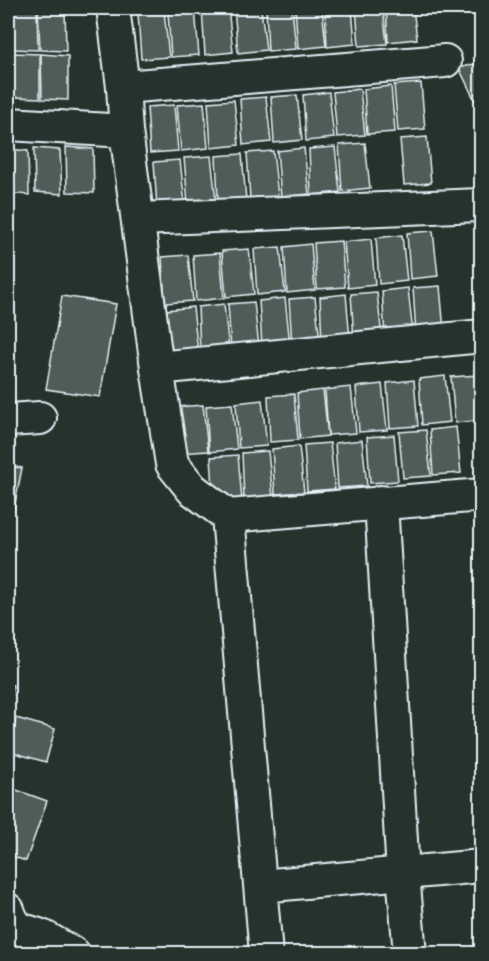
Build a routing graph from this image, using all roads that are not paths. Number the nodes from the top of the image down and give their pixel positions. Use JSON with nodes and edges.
{"nodes":[{"id":1,"x":113,"y":8,"type":"edge"},
{"id":2,"x":445,"y":61,"type":"dead end"},
{"id":3,"x":123,"y":87,"type":"junction"},
{"id":4,"x":8,"y":124,"type":"edge"},
{"id":5,"x":126,"y":131,"type":"junction"},
{"id":6,"x":481,"y":205,"type":"edge"},
{"id":7,"x":138,"y":219,"type":"junction"},
{"id":8,"x":482,"y":336,"type":"edge"},
{"id":9,"x":157,"y":368,"type":"junction"},
{"id":10,"x":40,"y":418,"type":"dead end"},
{"id":11,"x":8,"y":420,"type":"edge"},
{"id":12,"x":482,"y":495,"type":"edge"},
{"id":13,"x":381,"y":502,"type":"junction"},
{"id":14,"x":228,"y":516,"type":"junction"},
{"id":15,"x":482,"y":866,"type":"edge"},
{"id":16,"x":403,"y":874,"type":"junction"},
{"id":17,"x":261,"y":886,"type":"junction"},
{"id":18,"x":8,"y":910,"type":"edge"},
{"id":19,"x":74,"y":954,"type":"edge"},
{"id":20,"x":266,"y":954,"type":"edge"},
{"id":21,"x":410,"y":954,"type":"edge"}],
"edges":[{"from":1,"to":3,"type":"street"},
{"from":2,"to":3,"type":"street"},
{"from":3,"to":5,"type":"street"},
{"from":4,"to":5,"type":"street"},
{"from":5,"to":7,"type":"street"},
{"from":6,"to":7,"type":"street"},
{"from":7,"to":9,"type":"street"},
{"from":8,"to":9,"type":"street"},
{"from":9,"to":14,"type":"street"},
{"from":10,"to":11,"type":"street"},
{"from":12,"to":13,"type":"street"},
{"from":13,"to":14,"type":"street"},
{"from":13,"to":16,"type":"street"},
{"from":14,"to":17,"type":"street"},
{"from":15,"to":16,"type":"street"},
{"from":16,"to":17,"type":"street"},
{"from":16,"to":21,"type":"street"},
{"from":17,"to":20,"type":"street"},
{"from":18,"to":19,"type":"street"}]}
